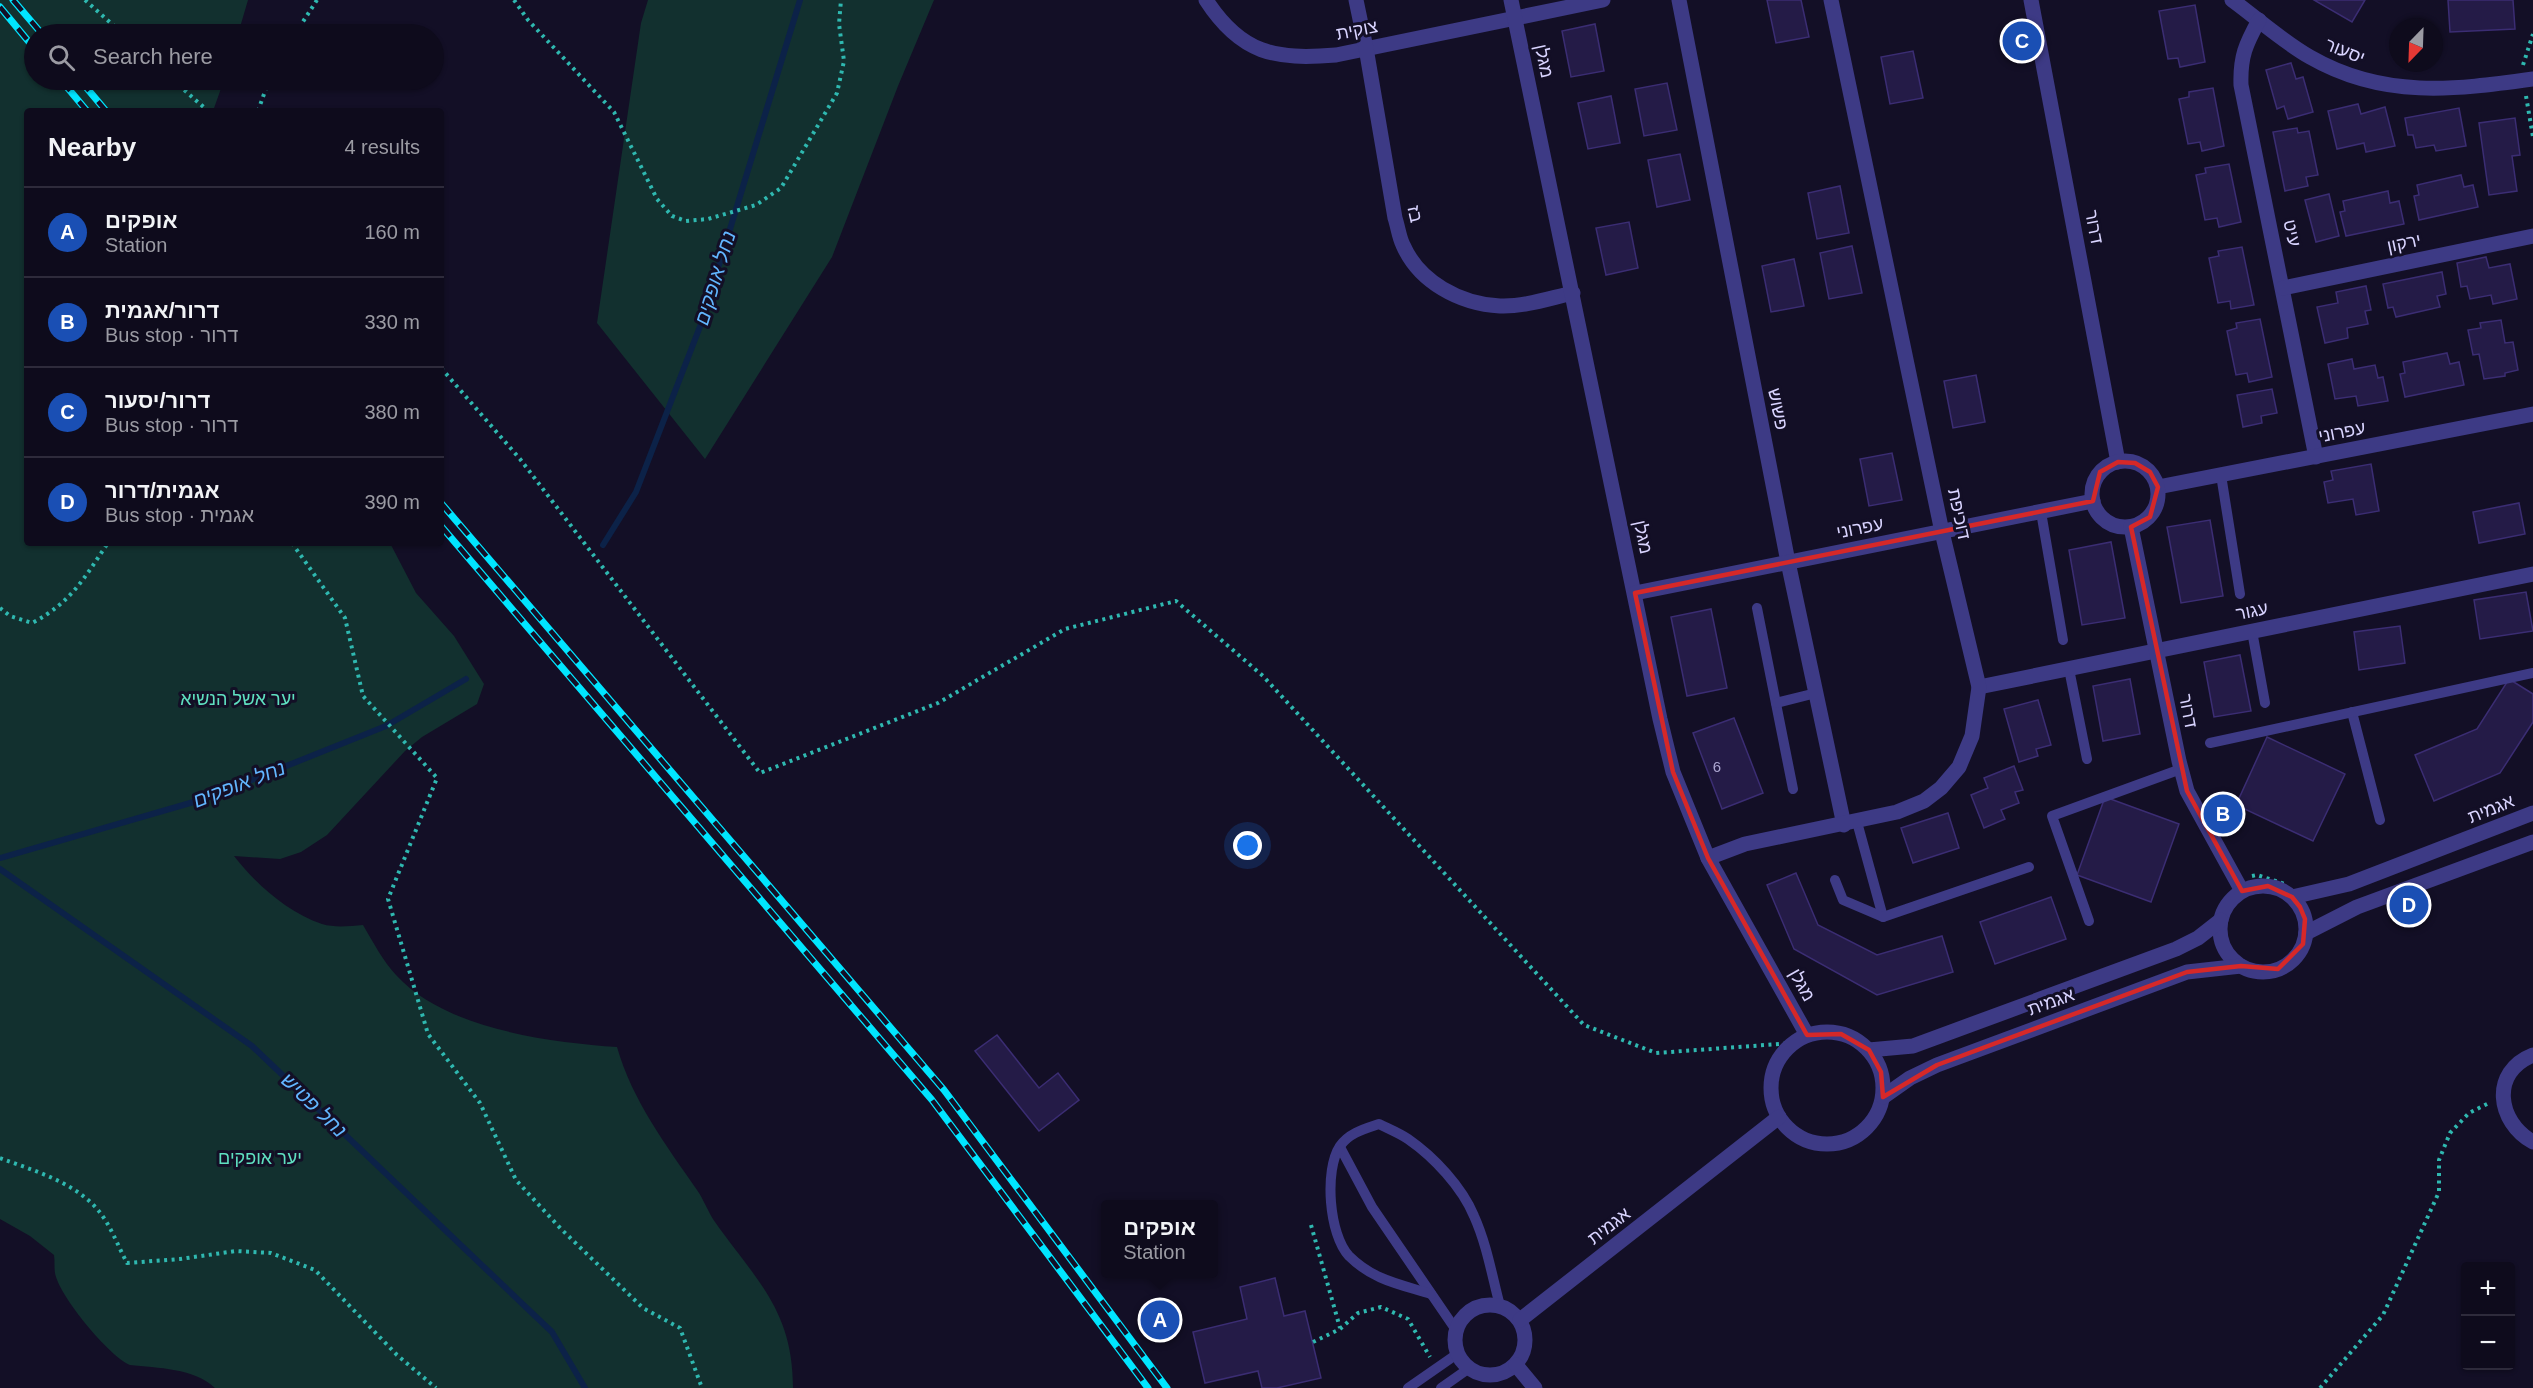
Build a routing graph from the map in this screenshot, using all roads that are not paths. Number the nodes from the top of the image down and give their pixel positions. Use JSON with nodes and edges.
{"nodes":[{"id":1,"x":1206,"y":0,"type":"edge"},
{"id":2,"x":1356,"y":0,"type":"edge"},
{"id":3,"x":1511,"y":0,"type":"edge"},
{"id":4,"x":1603,"y":0,"type":"edge"},
{"id":5,"x":1679,"y":0,"type":"edge"},
{"id":6,"x":1831,"y":0,"type":"edge"},
{"id":7,"x":2031,"y":0,"type":"edge"},
{"id":8,"x":2232,"y":0,"type":"edge"},
{"id":9,"x":1515,"y":19,"type":"junction"},
{"id":10,"x":2259,"y":20,"type":"junction"},
{"id":11,"x":1366,"y":48,"type":"junction"},
{"id":12,"x":2533,"y":79,"type":"edge"},
{"id":13,"x":2533,"y":236,"type":"edge"},
{"id":14,"x":2283,"y":288,"type":"junction"},
{"id":15,"x":1573,"y":293,"type":"junction"},
{"id":16,"x":2533,"y":414,"type":"edge"},
{"id":17,"x":2316,"y":457,"type":"junction"},
{"id":18,"x":2118,"y":462,"type":"junction"},
{"id":19,"x":2221,"y":475,"type":"junction"},
{"id":20,"x":2158,"y":487,"type":"junction"},
{"id":21,"x":2093,"y":501,"type":"junction"},
{"id":22,"x":2041,"y":512,"type":"junction"},
{"id":23,"x":2131,"y":526,"type":"junction"},
{"id":24,"x":1942,"y":532,"type":"junction"},
{"id":25,"x":1788,"y":562,"type":"junction"},
{"id":26,"x":2533,"y":574,"type":"edge"},
{"id":27,"x":1635,"y":593,"type":"junction"},
{"id":28,"x":2240,"y":594,"type":"dead end"},
{"id":29,"x":1757,"y":608,"type":"dead end"},
{"id":30,"x":2252,"y":631,"type":"junction"},
{"id":31,"x":2063,"y":640,"type":"dead end"},
{"id":32,"x":2156,"y":650,"type":"junction"},
{"id":33,"x":2069,"y":669,"type":"junction"},
{"id":34,"x":2533,"y":673,"type":"edge"},
{"id":35,"x":1979,"y":687,"type":"junction"},
{"id":36,"x":1816,"y":693,"type":"junction"},
{"id":37,"x":1776,"y":703,"type":"junction"},
{"id":38,"x":2265,"y":703,"type":"dead end"},
{"id":39,"x":2352,"y":712,"type":"junction"},
{"id":40,"x":2210,"y":743,"type":"dead end"},
{"id":41,"x":2087,"y":759,"type":"dead end"},
{"id":42,"x":2181,"y":769,"type":"junction"},
{"id":43,"x":1794,"y":789,"type":"dead end"},
{"id":44,"x":2533,"y":813,"type":"edge"},
{"id":45,"x":2380,"y":820,"type":"dead end"},
{"id":46,"x":1851,"y":823,"type":"junction"},
{"id":47,"x":2533,"y":842,"type":"edge"},
{"id":48,"x":1708,"y":858,"type":"junction"},
{"id":49,"x":2029,"y":867,"type":"dead end"},
{"id":50,"x":1835,"y":880,"type":"dead end"},
{"id":51,"x":2242,"y":891,"type":"junction"},
{"id":52,"x":2292,"y":897,"type":"junction"},
{"id":53,"x":1883,"y":917,"type":"junction"},
{"id":54,"x":2221,"y":920,"type":"junction"},
{"id":55,"x":2089,"y":921,"type":"dead end"},
{"id":56,"x":2306,"y":933,"type":"junction"},
{"id":57,"x":2241,"y":966,"type":"junction"},
{"id":58,"x":1808,"y":1035,"type":"junction"},
{"id":59,"x":1869,"y":1050,"type":"junction"},
{"id":60,"x":2533,"y":1055,"type":"edge"},
{"id":61,"x":1883,"y":1097,"type":"junction"},
{"id":62,"x":1779,"y":1117,"type":"junction"},
{"id":63,"x":2533,"y":1142,"type":"edge"},
{"id":64,"x":1340,"y":1147,"type":"junction"},
{"id":65,"x":1431,"y":1294,"type":"junction"},
{"id":66,"x":1500,"y":1306,"type":"junction"},
{"id":67,"x":1520,"y":1320,"type":"junction"},
{"id":68,"x":1455,"y":1330,"type":"junction"},
{"id":69,"x":1457,"y":1354,"type":"junction"},
{"id":70,"x":1516,"y":1365,"type":"junction"},
{"id":71,"x":1468,"y":1369,"type":"junction"},
{"id":72,"x":1408,"y":1388,"type":"edge"},
{"id":73,"x":1441,"y":1388,"type":"edge"},
{"id":74,"x":1535,"y":1388,"type":"edge"}],
"edges":[{"from":1,"to":11,"type":"street","name":"צוקית"},
{"from":2,"to":11,"type":"street","name":"בז"},
{"from":3,"to":9,"type":"street"},
{"from":4,"to":9,"type":"street"},
{"from":5,"to":25,"type":"street","name":"פשוש"},
{"from":6,"to":24,"type":"street","name":"דוכיפת"},
{"from":7,"to":18,"type":"street","name":"דרור"},
{"from":8,"to":10,"type":"street","name":"יסעור"},
{"from":9,"to":11,"type":"street","name":"צוקית"},
{"from":9,"to":15,"type":"street","name":"מגלן"},
{"from":10,"to":12,"type":"street","name":"יסעור"},
{"from":10,"to":14,"type":"street","name":"עיט"},
{"from":11,"to":15,"type":"street","name":"בז"},
{"from":13,"to":14,"type":"street","name":"ירקון"},
{"from":14,"to":17,"type":"street","name":"עיט"},
{"from":15,"to":27,"type":"street","name":"מגלן"},
{"from":16,"to":17,"type":"street","name":"עפרוני"},
{"from":17,"to":19,"type":"street","name":"עפרוני"},
{"from":18,"to":20,"type":"street"},
{"from":18,"to":21,"type":"street"},
{"from":19,"to":20,"type":"street","name":"עפרוני"},
{"from":19,"to":28,"type":"lane"},
{"from":20,"to":23,"type":"street"},
{"from":21,"to":22,"type":"street","name":"עפרוני"},
{"from":21,"to":23,"type":"street"},
{"from":22,"to":24,"type":"street","name":"עפרוני"},
{"from":22,"to":31,"type":"lane"},
{"from":23,"to":32,"type":"street","name":"דרור"},
{"from":24,"to":25,"type":"street","name":"עפרוני"},
{"from":24,"to":35,"type":"street","name":"דוכיפת"},
{"from":25,"to":27,"type":"street","name":"עפרוני"},
{"from":25,"to":36,"type":"street","name":"פשוש"},
{"from":26,"to":30,"type":"street","name":"עגור"},
{"from":27,"to":48,"type":"street","name":"מגלן"},
{"from":29,"to":37,"type":"lane"},
{"from":30,"to":32,"type":"street","name":"עגור"},
{"from":30,"to":38,"type":"lane"},
{"from":32,"to":33,"type":"street","name":"עגור"},
{"from":32,"to":42,"type":"street","name":"דרור"},
{"from":33,"to":35,"type":"street","name":"עגור"},
{"from":33,"to":41,"type":"lane"},
{"from":34,"to":39,"type":"lane"},
{"from":35,"to":46,"type":"street","name":"דוכיפת"},
{"from":36,"to":37,"type":"lane"},
{"from":36,"to":46,"type":"street","name":"פשוש"},
{"from":37,"to":43,"type":"lane"},
{"from":39,"to":40,"type":"lane"},
{"from":39,"to":45,"type":"lane"},
{"from":42,"to":51,"type":"street","name":"דרור"},
{"from":42,"to":55,"type":"lane"},
{"from":44,"to":52,"type":"street","name":"אגמית"},
{"from":46,"to":48,"type":"street","name":"דוכיפת"},
{"from":46,"to":53,"type":"lane"},
{"from":47,"to":56,"type":"street"},
{"from":48,"to":58,"type":"street","name":"מגלן"},
{"from":49,"to":53,"type":"lane"},
{"from":50,"to":53,"type":"lane"},
{"from":51,"to":52,"type":"street"},
{"from":51,"to":54,"type":"street"},
{"from":52,"to":56,"type":"street"},
{"from":54,"to":57,"type":"street"},
{"from":54,"to":59,"type":"street","name":"אגמית"},
{"from":56,"to":57,"type":"street"},
{"from":57,"to":61,"type":"street","name":"אגמית"},
{"from":58,"to":59,"type":"street"},
{"from":58,"to":62,"type":"street"},
{"from":59,"to":61,"type":"street"},
{"from":60,"to":63,"type":"street"},
{"from":61,"to":62,"type":"street"},
{"from":62,"to":67,"type":"street","name":"אגמית"},
{"from":64,"to":65,"type":"lane"},
{"from":64,"to":65,"type":"lane"},
{"from":64,"to":66,"type":"lane"},
{"from":65,"to":68,"type":"lane"},
{"from":66,"to":67,"type":"street"},
{"from":66,"to":68,"type":"street"},
{"from":67,"to":70,"type":"street"},
{"from":68,"to":69,"type":"street"},
{"from":69,"to":71,"type":"street"},
{"from":69,"to":72,"type":"lane"},
{"from":70,"to":71,"type":"street"},
{"from":70,"to":74,"type":"street"},
{"from":71,"to":73,"type":"lane"}]}
